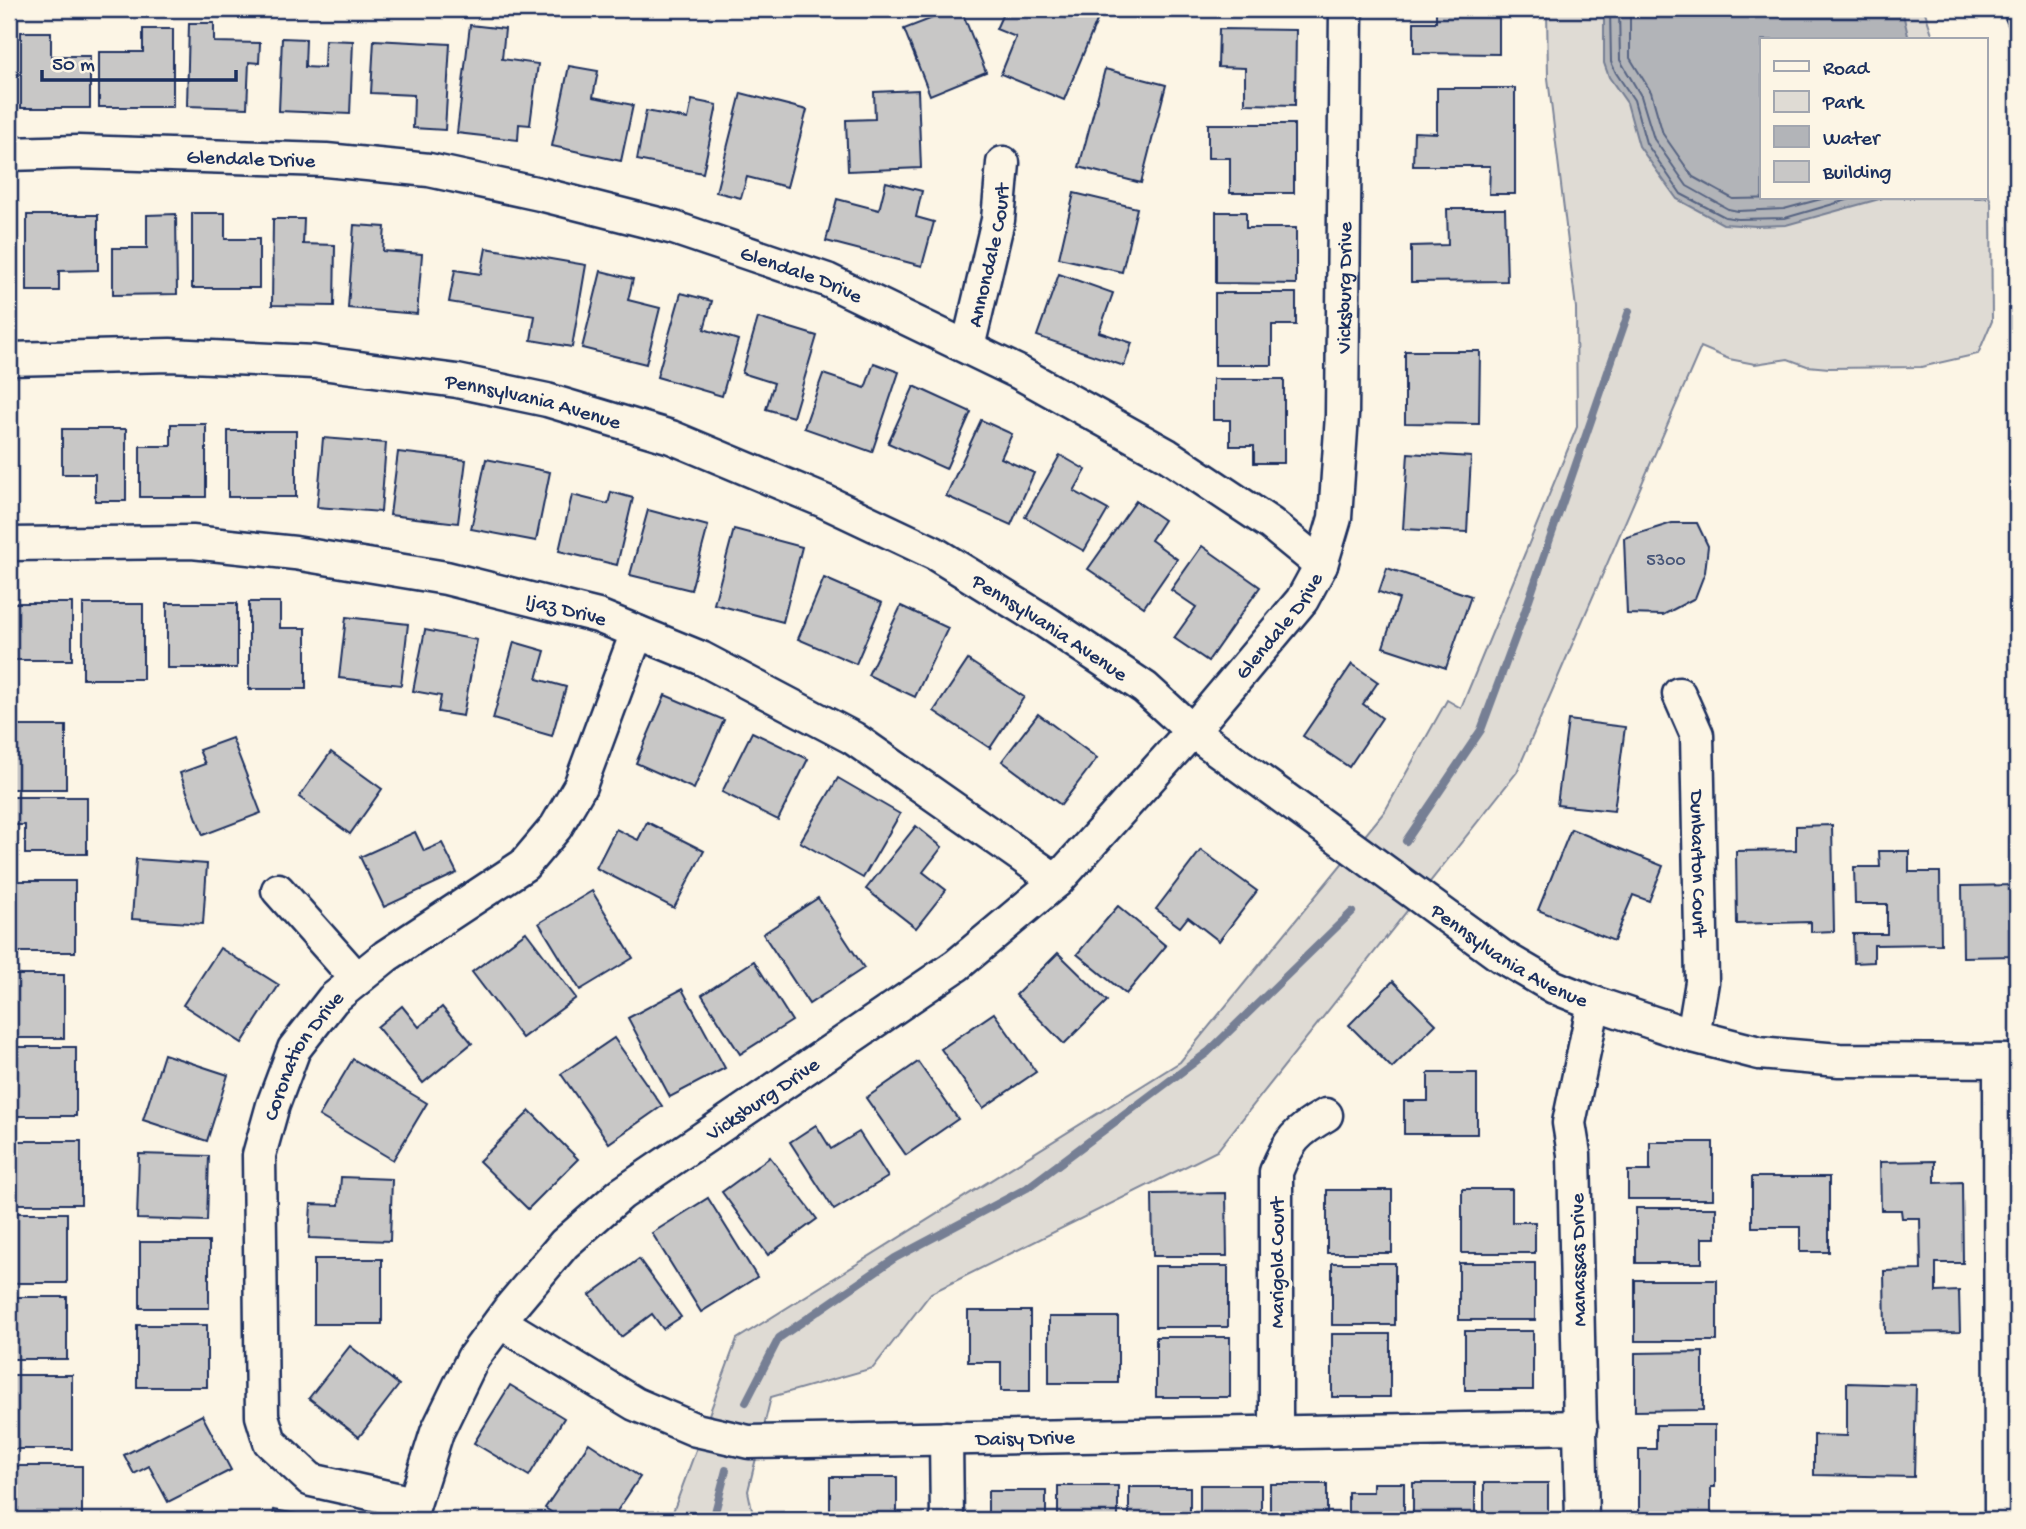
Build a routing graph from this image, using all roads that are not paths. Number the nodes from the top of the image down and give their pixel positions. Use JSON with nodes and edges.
{"nodes":[{"id":1,"x":1346,"y":9,"type":"edge"},
{"id":2,"x":9,"y":154,"type":"edge"},
{"id":3,"x":1003,"y":163,"type":"dead end"},
{"id":4,"x":968,"y":347,"type":"junction"},
{"id":5,"x":9,"y":359,"type":"edge"},
{"id":6,"x":9,"y":544,"type":"edge"},
{"id":7,"x":1321,"y":565,"type":"junction"},
{"id":8,"x":637,"y":632,"type":"junction"},
{"id":9,"x":1679,"y":694,"type":"dead end"},
{"id":10,"x":1192,"y":731,"type":"junction"},
{"id":11,"x":1057,"y":881,"type":"junction"},
{"id":12,"x":278,"y":890,"type":"dead end"},
{"id":13,"x":357,"y":979,"type":"junction"},
{"id":14,"x":1594,"y":1003,"type":"junction"},
{"id":15,"x":1693,"y":1036,"type":"junction"},
{"id":16,"x":2008,"y":1061,"type":"edge"},
{"id":17,"x":1326,"y":1115,"type":"dead end"},
{"id":18,"x":500,"y":1322,"type":"junction"},
{"id":19,"x":1581,"y":1427,"type":"junction"},
{"id":20,"x":1276,"y":1433,"type":"junction"},
{"id":21,"x":946,"y":1438,"type":"junction"},
{"id":22,"x":412,"y":1511,"type":"edge"},
{"id":23,"x":947,"y":1520,"type":"edge"},
{"id":24,"x":1582,"y":1520,"type":"edge"},
{"id":25,"x":2001,"y":1520,"type":"edge"}],
"edges":[{"from":1,"to":7,"type":"street","name":"Vicksburg Drive"},
{"from":2,"to":4,"type":"street","name":"Glendale Drive"},
{"from":3,"to":4,"type":"street","name":"Annondale Court"},
{"from":4,"to":7,"type":"street","name":"Glendale Drive"},
{"from":5,"to":10,"type":"street","name":"Pennsylvania Avenue"},
{"from":6,"to":8,"type":"street","name":"Ijaz Drive"},
{"from":7,"to":10,"type":"street","name":"Glendale Drive"},
{"from":8,"to":11,"type":"street","name":"Ijaz Drive"},
{"from":8,"to":13,"type":"street","name":"Coronation Drive"},
{"from":9,"to":15,"type":"street","name":"Dunbarton Court"},
{"from":10,"to":11,"type":"street","name":"Vicksburg Drive"},
{"from":10,"to":14,"type":"street","name":"Pennsylvania Avenue"},
{"from":11,"to":18,"type":"street","name":"Vicksburg Drive"},
{"from":12,"to":13,"type":"street"},
{"from":13,"to":22,"type":"street","name":"Coronation Drive"},
{"from":14,"to":15,"type":"street","name":"Pennsylvania Avenue"},
{"from":14,"to":19,"type":"street","name":"Manassas Drive"},
{"from":15,"to":16,"type":"street","name":"Pennsylvania Avenue"},
{"from":16,"to":25,"type":"street"},
{"from":17,"to":20,"type":"street","name":"Marigold Court"},
{"from":18,"to":21,"type":"street","name":"Daisy Drive"},
{"from":18,"to":22,"type":"street","name":"Vicksburg Drive"},
{"from":19,"to":20,"type":"street","name":"Daisy Drive"},
{"from":19,"to":24,"type":"street","name":"Manassas Drive"},
{"from":20,"to":21,"type":"street","name":"Daisy Drive"},
{"from":21,"to":23,"type":"street"}]}
